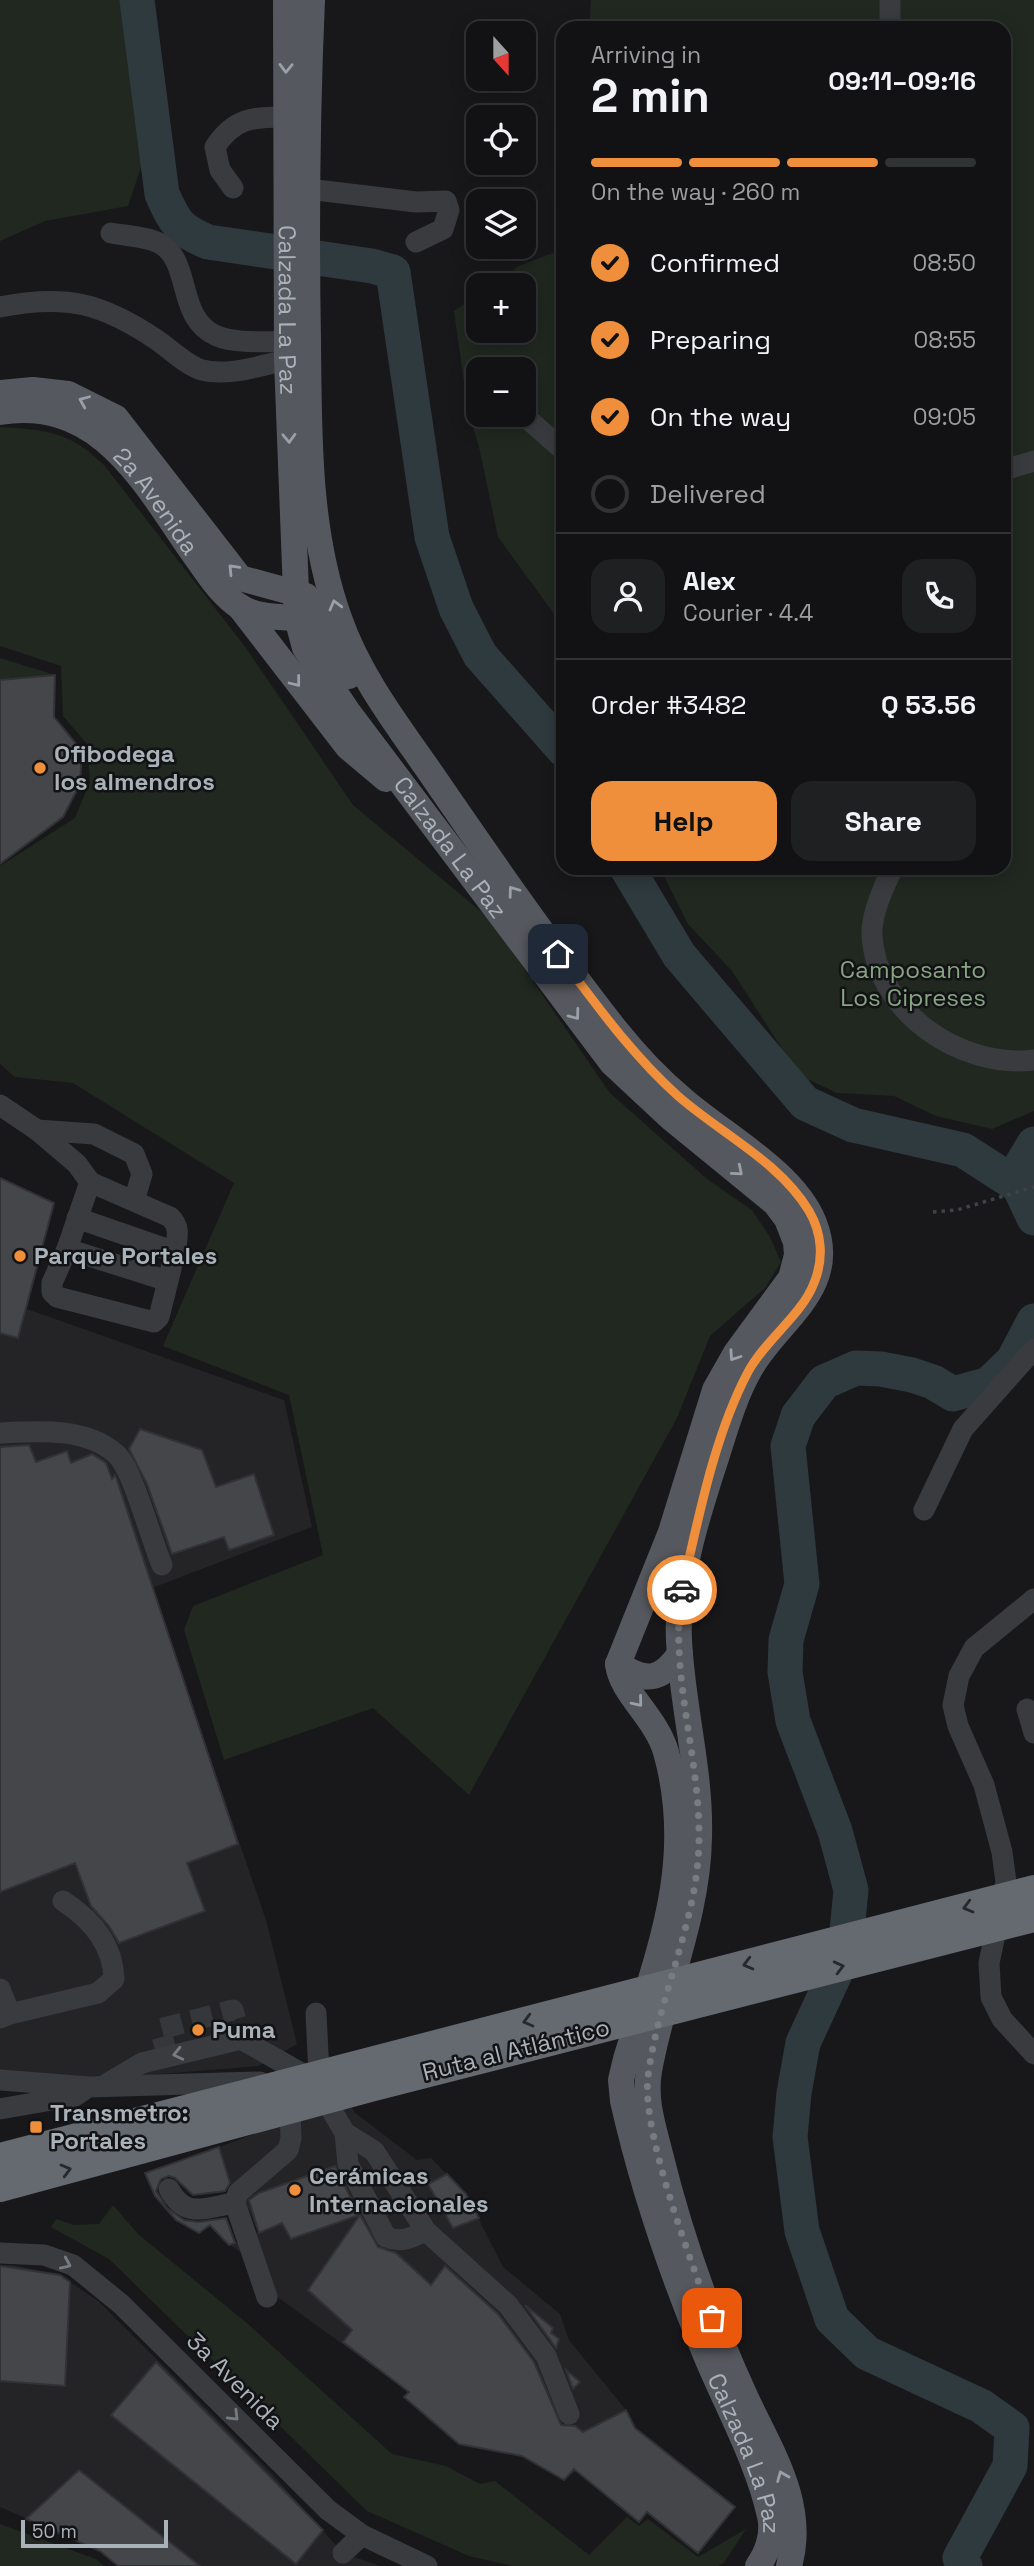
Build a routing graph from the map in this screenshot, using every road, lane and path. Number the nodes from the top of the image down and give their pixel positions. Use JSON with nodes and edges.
{"nodes":[{"id":1,"x":286,"y":0,"type":"edge"},
{"id":2,"x":312,"y":0,"type":"edge"},
{"id":3,"x":890,"y":0,"type":"edge"},
{"id":4,"x":890,"y":21,"type":"edge"},
{"id":5,"x":285,"y":117,"type":"junction"},
{"id":6,"x":233,"y":188,"type":"dead end"},
{"id":7,"x":300,"y":197,"type":"junction"},
{"id":8,"x":111,"y":233,"type":"dead end"},
{"id":9,"x":416,"y":242,"type":"dead end"},
{"id":10,"x":297,"y":297,"type":"junction"},
{"id":11,"x":0,"y":307,"type":"edge"},
{"id":12,"x":287,"y":351,"type":"junction"},
{"id":13,"x":0,"y":393,"type":"edge"},
{"id":14,"x":0,"y":412,"type":"edge"},
{"id":15,"x":536,"y":427,"type":"edge"},
{"id":16,"x":556,"y":444,"type":"edge"},
{"id":17,"x":1034,"y":461,"type":"edge"},
{"id":18,"x":1011,"y":468,"type":"edge"},
{"id":19,"x":295,"y":592,"type":"junction"},
{"id":20,"x":240,"y":607,"type":"junction"},
{"id":21,"x":297,"y":618,"type":"junction"},
{"id":22,"x":385,"y":707,"type":"junction"},
{"id":23,"x":416,"y":803,"type":"junction"},
{"id":24,"x":889,"y":875,"type":"edge"},
{"id":25,"x":1034,"y":1060,"type":"edge"},
{"id":26,"x":0,"y":1105,"type":"edge"},
{"id":27,"x":37,"y":1130,"type":"junction"},
{"id":28,"x":94,"y":1134,"type":"junction"},
{"id":29,"x":77,"y":1164,"type":"junction"},
{"id":30,"x":90,"y":1182,"type":"junction"},
{"id":31,"x":1034,"y":1187,"type":"edge"},
{"id":32,"x":134,"y":1201,"type":"junction"},
{"id":33,"x":933,"y":1212,"type":"dead end"},
{"id":34,"x":77,"y":1218,"type":"junction"},
{"id":35,"x":67,"y":1248,"type":"junction"},
{"id":36,"x":174,"y":1252,"type":"junction"},
{"id":37,"x":168,"y":1281,"type":"junction"},
{"id":38,"x":1034,"y":1349,"type":"edge"},
{"id":39,"x":0,"y":1433,"type":"edge"},
{"id":40,"x":924,"y":1510,"type":"dead end"},
{"id":41,"x":162,"y":1565,"type":"dead end"},
{"id":42,"x":1034,"y":1599,"type":"edge"},
{"id":43,"x":680,"y":1654,"type":"junction"},
{"id":44,"x":618,"y":1664,"type":"junction"},
{"id":45,"x":1027,"y":1709,"type":"dead end"},
{"id":46,"x":1034,"y":1733,"type":"edge"},
{"id":47,"x":1034,"y":1890,"type":"edge"},
{"id":48,"x":63,"y":1901,"type":"dead end"},
{"id":49,"x":1034,"y":1917,"type":"edge"},
{"id":50,"x":0,"y":1989,"type":"edge"},
{"id":51,"x":316,"y":2013,"type":"dead end"},
{"id":52,"x":5,"y":2016,"type":"edge"},
{"id":53,"x":1034,"y":2054,"type":"edge"},
{"id":54,"x":367,"y":2075,"type":"junction"},
{"id":55,"x":0,"y":2080,"type":"edge"},
{"id":56,"x":96,"y":2087,"type":"junction"},
{"id":57,"x":306,"y":2089,"type":"junction"},
{"id":58,"x":0,"y":2090,"type":"edge"},
{"id":59,"x":8,"y":2107,"type":"edge"},
{"id":60,"x":345,"y":2133,"type":"junction"},
{"id":61,"x":0,"y":2158,"type":"edge"},
{"id":62,"x":0,"y":2187,"type":"edge"},
{"id":63,"x":169,"y":2189,"type":"dead end"},
{"id":64,"x":235,"y":2203,"type":"junction"},
{"id":65,"x":426,"y":2231,"type":"junction"},
{"id":66,"x":0,"y":2253,"type":"edge"},
{"id":67,"x":267,"y":2297,"type":"dead end"},
{"id":68,"x":569,"y":2414,"type":"dead end"},
{"id":69,"x":783,"y":2532,"type":"junction"},
{"id":70,"x":362,"y":2535,"type":"junction"},
{"id":71,"x":344,"y":2553,"type":"dead end"},
{"id":72,"x":427,"y":2566,"type":"edge"},
{"id":73,"x":758,"y":2566,"type":"edge"},
{"id":74,"x":789,"y":2566,"type":"edge"}],
"edges":[{"from":1,"to":5,"type":"main road","name":"Calzada La Paz","one_way":true},
{"from":2,"to":7,"type":"main road","name":"Calzada La Paz"},
{"from":3,"to":4,"type":"street"},
{"from":5,"to":6,"type":"street"},
{"from":5,"to":7,"type":"main road","name":"Calzada La Paz"},
{"from":7,"to":9,"type":"street"},
{"from":7,"to":10,"type":"main road","name":"Calzada La Paz"},
{"from":8,"to":12,"type":"street"},
{"from":10,"to":12,"type":"main road","name":"Calzada La Paz"},
{"from":22,"to":10,"type":"main road","name":"Calzada La Paz","one_way":true},
{"from":11,"to":12,"type":"street"},
{"from":12,"to":19,"type":"main road","name":"Calzada La Paz","one_way":true},
{"from":19,"to":13,"type":"main road","name":"2a Avenida","one_way":true},
{"from":14,"to":20,"type":"main road","name":"2a Avenida"},
{"from":15,"to":16,"type":"street"},
{"from":17,"to":18,"type":"street"},
{"from":19,"to":21,"type":"main road","name":"Calzada La Paz"},
{"from":19,"to":22,"type":"main road"},
{"from":20,"to":21,"type":"main road"},
{"from":20,"to":23,"type":"main road","name":"2a Avenida","one_way":true},
{"from":21,"to":23,"type":"main road","name":"Calzada La Paz"},
{"from":43,"to":22,"type":"main road","name":"Calzada La Paz","one_way":true},
{"from":23,"to":44,"type":"main road","name":"Calzada La Paz","one_way":true},
{"from":24,"to":25,"type":"street"},
{"from":26,"to":27,"type":"street"},
{"from":27,"to":28,"type":"street"},
{"from":27,"to":29,"type":"street"},
{"from":28,"to":29,"type":"street"},
{"from":28,"to":32,"type":"street"},
{"from":29,"to":30,"type":"street"},
{"from":30,"to":32,"type":"street"},
{"from":30,"to":34,"type":"street"},
{"from":31,"to":33,"type":"path"},
{"from":32,"to":36,"type":"street"},
{"from":34,"to":35,"type":"street"},
{"from":34,"to":36,"type":"street"},
{"from":35,"to":37,"type":"street"},
{"from":35,"to":37,"type":"street"},
{"from":36,"to":37,"type":"street"},
{"from":38,"to":40,"type":"street"},
{"from":39,"to":41,"type":"street"},
{"from":42,"to":53,"type":"street"},
{"from":43,"to":44,"type":"main road"},
{"from":69,"to":43,"type":"main road","name":"Calzada La Paz","one_way":true},
{"from":44,"to":69,"type":"main road","name":"Calzada La Paz","one_way":true},
{"from":45,"to":46,"type":"street"},
{"from":47,"to":54,"type":"highway","name":"Ruta al Atlántico","one_way":true},
{"from":48,"to":52,"type":"street"},
{"from":54,"to":49,"type":"highway","name":"Ruta al Atlántico","one_way":true},
{"from":50,"to":52,"type":"street"},
{"from":51,"to":57,"type":"street"},
{"from":54,"to":57,"type":"highway","name":"Ruta al Atlántico"},
{"from":55,"to":56,"type":"street"},
{"from":56,"to":57,"type":"street"},
{"from":57,"to":56,"type":"street","one_way":true},
{"from":56,"to":59,"type":"street"},
{"from":57,"to":60,"type":"street"},
{"from":57,"to":61,"type":"highway","name":"Ruta al Atlántico"},
{"from":62,"to":57,"type":"highway","name":"Ruta al Atlántico","one_way":true},
{"from":57,"to":64,"type":"street"},
{"from":58,"to":59,"type":"street"},
{"from":60,"to":65,"type":"street"},
{"from":60,"to":65,"type":"street"},
{"from":63,"to":64,"type":"street"},
{"from":64,"to":67,"type":"street"},
{"from":65,"to":68,"type":"street"},
{"from":66,"to":70,"type":"street","name":"3a Avenida","one_way":true},
{"from":69,"to":73,"type":"main road","name":"Calzada La Paz"},
{"from":69,"to":74,"type":"main road","name":"Calzada La Paz"},
{"from":70,"to":71,"type":"street"},
{"from":70,"to":72,"type":"street","name":"3a Avenida"}]}
